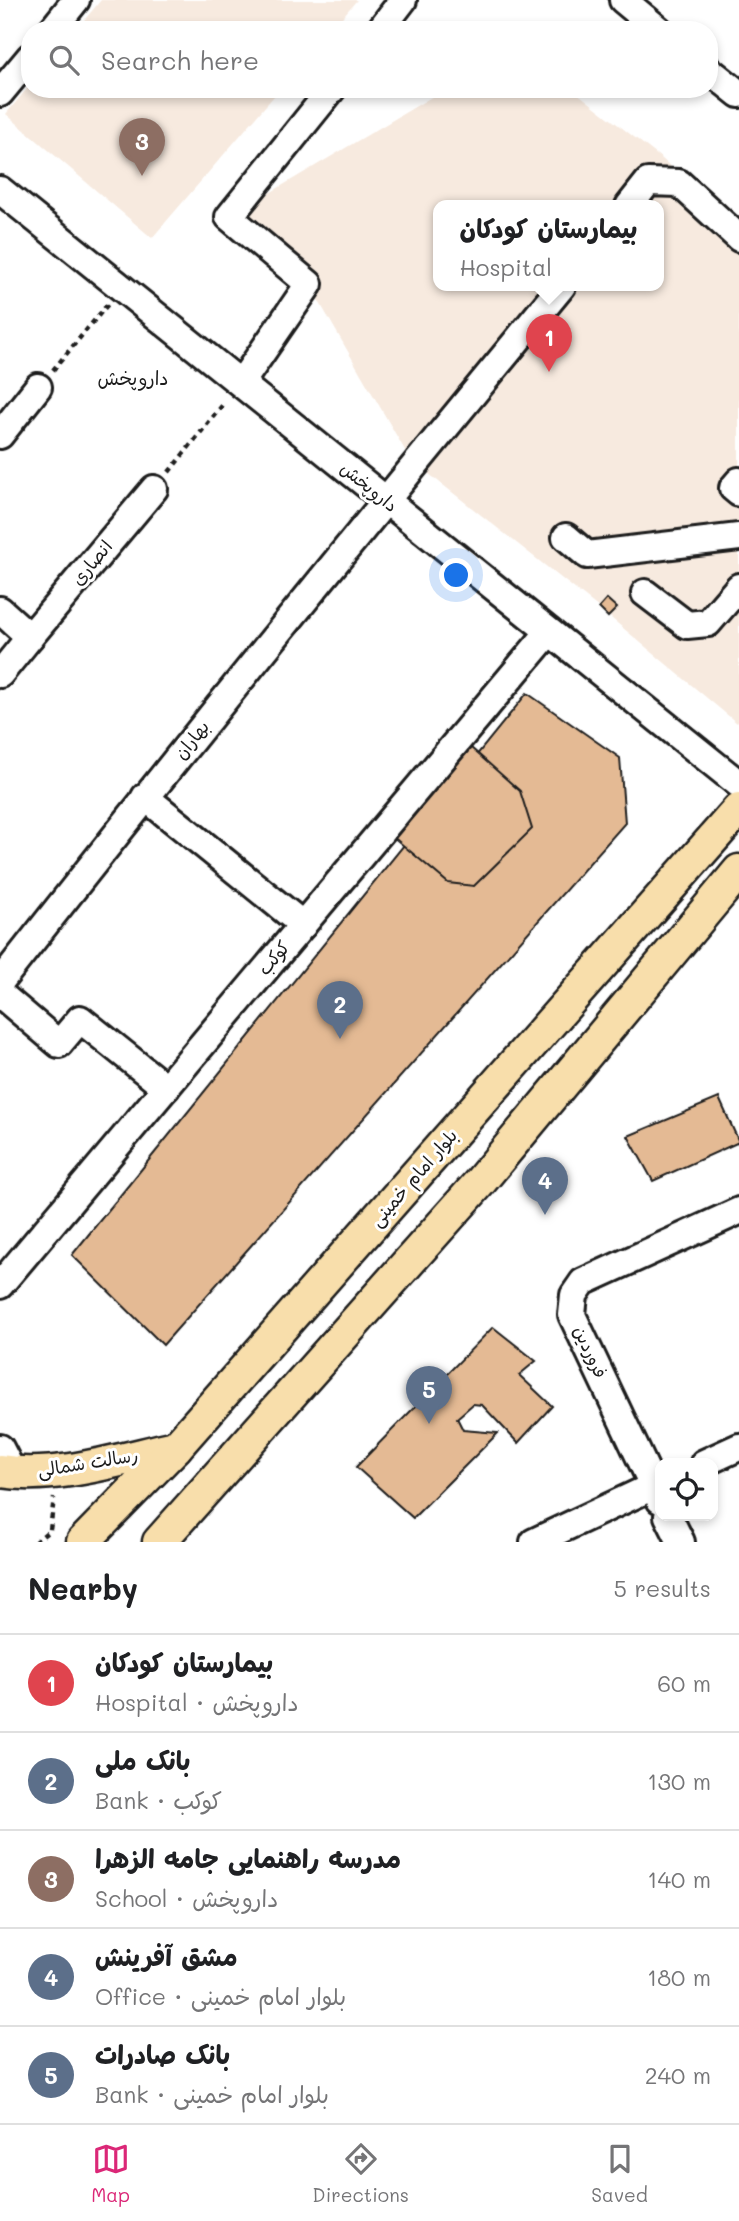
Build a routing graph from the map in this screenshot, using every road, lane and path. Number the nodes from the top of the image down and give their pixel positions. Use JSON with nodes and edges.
{"nodes":[{"id":1,"x":76,"y":0,"type":"edge"},
{"id":2,"x":404,"y":0,"type":"edge"},
{"id":3,"x":623,"y":0,"type":"edge"},
{"id":4,"x":59,"y":21,"type":"edge"},
{"id":5,"x":387,"y":21,"type":"edge"},
{"id":6,"x":648,"y":21,"type":"edge"},
{"id":7,"x":21,"y":68,"type":"edge"},
{"id":8,"x":718,"y":77,"type":"edge"},
{"id":9,"x":0,"y":93,"type":"edge"},
{"id":10,"x":739,"y":94,"type":"edge"},
{"id":11,"x":325,"y":98,"type":"edge"},
{"id":12,"x":0,"y":190,"type":"edge"},
{"id":13,"x":634,"y":200,"type":"edge"},
{"id":14,"x":739,"y":238,"type":"edge"},
{"id":15,"x":122,"y":287,"type":"junction"},
{"id":16,"x":558,"y":291,"type":"edge"},
{"id":17,"x":241,"y":383,"type":"junction"},
{"id":18,"x":38,"y":387,"type":"joint"},
{"id":19,"x":0,"y":435,"type":"edge"},
{"id":20,"x":739,"y":481,"type":"edge"},
{"id":21,"x":154,"y":489,"type":"joint"},
{"id":22,"x":739,"y":493,"type":"edge"},
{"id":23,"x":385,"y":500,"type":"junction"},
{"id":24,"x":566,"y":537,"type":"dead end"},
{"id":25,"x":739,"y":537,"type":"edge"},
{"id":26,"x":739,"y":587,"type":"edge"},
{"id":27,"x":645,"y":593,"type":"dead end"},
{"id":28,"x":0,"y":610,"type":"edge"},
{"id":29,"x":549,"y":632,"type":"junction"},
{"id":30,"x":30,"y":637,"type":"junction"},
{"id":31,"x":0,"y":674,"type":"edge"},
{"id":32,"x":739,"y":784,"type":"edge"},
{"id":33,"x":145,"y":797,"type":"junction"},
{"id":34,"x":739,"y":809,"type":"edge"},
{"id":35,"x":739,"y":871,"type":"edge"},
{"id":36,"x":303,"y":925,"type":"junction"},
{"id":37,"x":0,"y":982,"type":"edge"},
{"id":38,"x":0,"y":993,"type":"edge"},
{"id":39,"x":166,"y":1088,"type":"junction"},
{"id":40,"x":739,"y":1211,"type":"edge"},
{"id":41,"x":0,"y":1285,"type":"edge"},
{"id":42,"x":177,"y":1447,"type":"junction"},
{"id":43,"x":739,"y":1447,"type":"edge"},
{"id":44,"x":715,"y":1458,"type":"edge"},
{"id":45,"x":4,"y":1464,"type":"edge"},
{"id":46,"x":58,"y":1471,"type":"junction"},
{"id":47,"x":655,"y":1484,"type":"edge"},
{"id":48,"x":655,"y":1491,"type":"edge"},
{"id":49,"x":670,"y":1521,"type":"edge"},
{"id":50,"x":170,"y":1535,"type":"edge"},
{"id":51,"x":34,"y":1542,"type":"edge"},
{"id":52,"x":83,"y":1542,"type":"edge"},
{"id":53,"x":534,"y":1542,"type":"edge"},
{"id":54,"x":681,"y":1542,"type":"edge"}],
"edges":[{"from":1,"to":4,"type":"street"},
{"from":2,"to":5,"type":"street"},
{"from":3,"to":6,"type":"street"},
{"from":7,"to":9,"type":"street"},
{"from":8,"to":10,"type":"street"},
{"from":11,"to":17,"type":"street"},
{"from":12,"to":15,"type":"street","name":"داروپخش"},
{"from":13,"to":14,"type":"street"},
{"from":15,"to":17,"type":"street","name":"داروپخش"},
{"from":15,"to":18,"type":"path"},
{"from":16,"to":23,"type":"street","name":"بهاران"},
{"from":17,"to":21,"type":"path"},
{"from":17,"to":23,"type":"street","name":"داروپخش"},
{"from":18,"to":19,"type":"street"},
{"from":20,"to":22,"type":"street"},
{"from":21,"to":30,"type":"street","name":"انصاری"},
{"from":23,"to":29,"type":"street","name":"داروپخش"},
{"from":23,"to":33,"type":"street","name":"بهاران"},
{"from":24,"to":25,"type":"street"},
{"from":26,"to":27,"type":"street"},
{"from":28,"to":30,"type":"street"},
{"from":29,"to":32,"type":"street","name":"داروپخش"},
{"from":29,"to":36,"type":"street","name":"کوکب"},
{"from":30,"to":31,"type":"street","name":"انصاری"},
{"from":33,"to":36,"type":"street"},
{"from":33,"to":37,"type":"street","name":"بهاران"},
{"from":34,"to":42,"type":"main road","name":"بلوار امام خمینی"},
{"from":35,"to":50,"type":"main road"},
{"from":36,"to":39,"type":"street","name":"کوکب"},
{"from":38,"to":39,"type":"street"},
{"from":39,"to":41,"type":"street","name":"کوکب"},
{"from":40,"to":47,"type":"street","name":"فروردین"},
{"from":42,"to":46,"type":"main road","name":"رسالت شمالی"},
{"from":42,"to":52,"type":"main road","name":"بلوار امام خمینی"},
{"from":43,"to":44,"type":"street"},
{"from":45,"to":46,"type":"main road","name":"رسالت شمالی"},
{"from":46,"to":51,"type":"path"},
{"from":48,"to":53,"type":"street"},
{"from":49,"to":54,"type":"street"}]}
